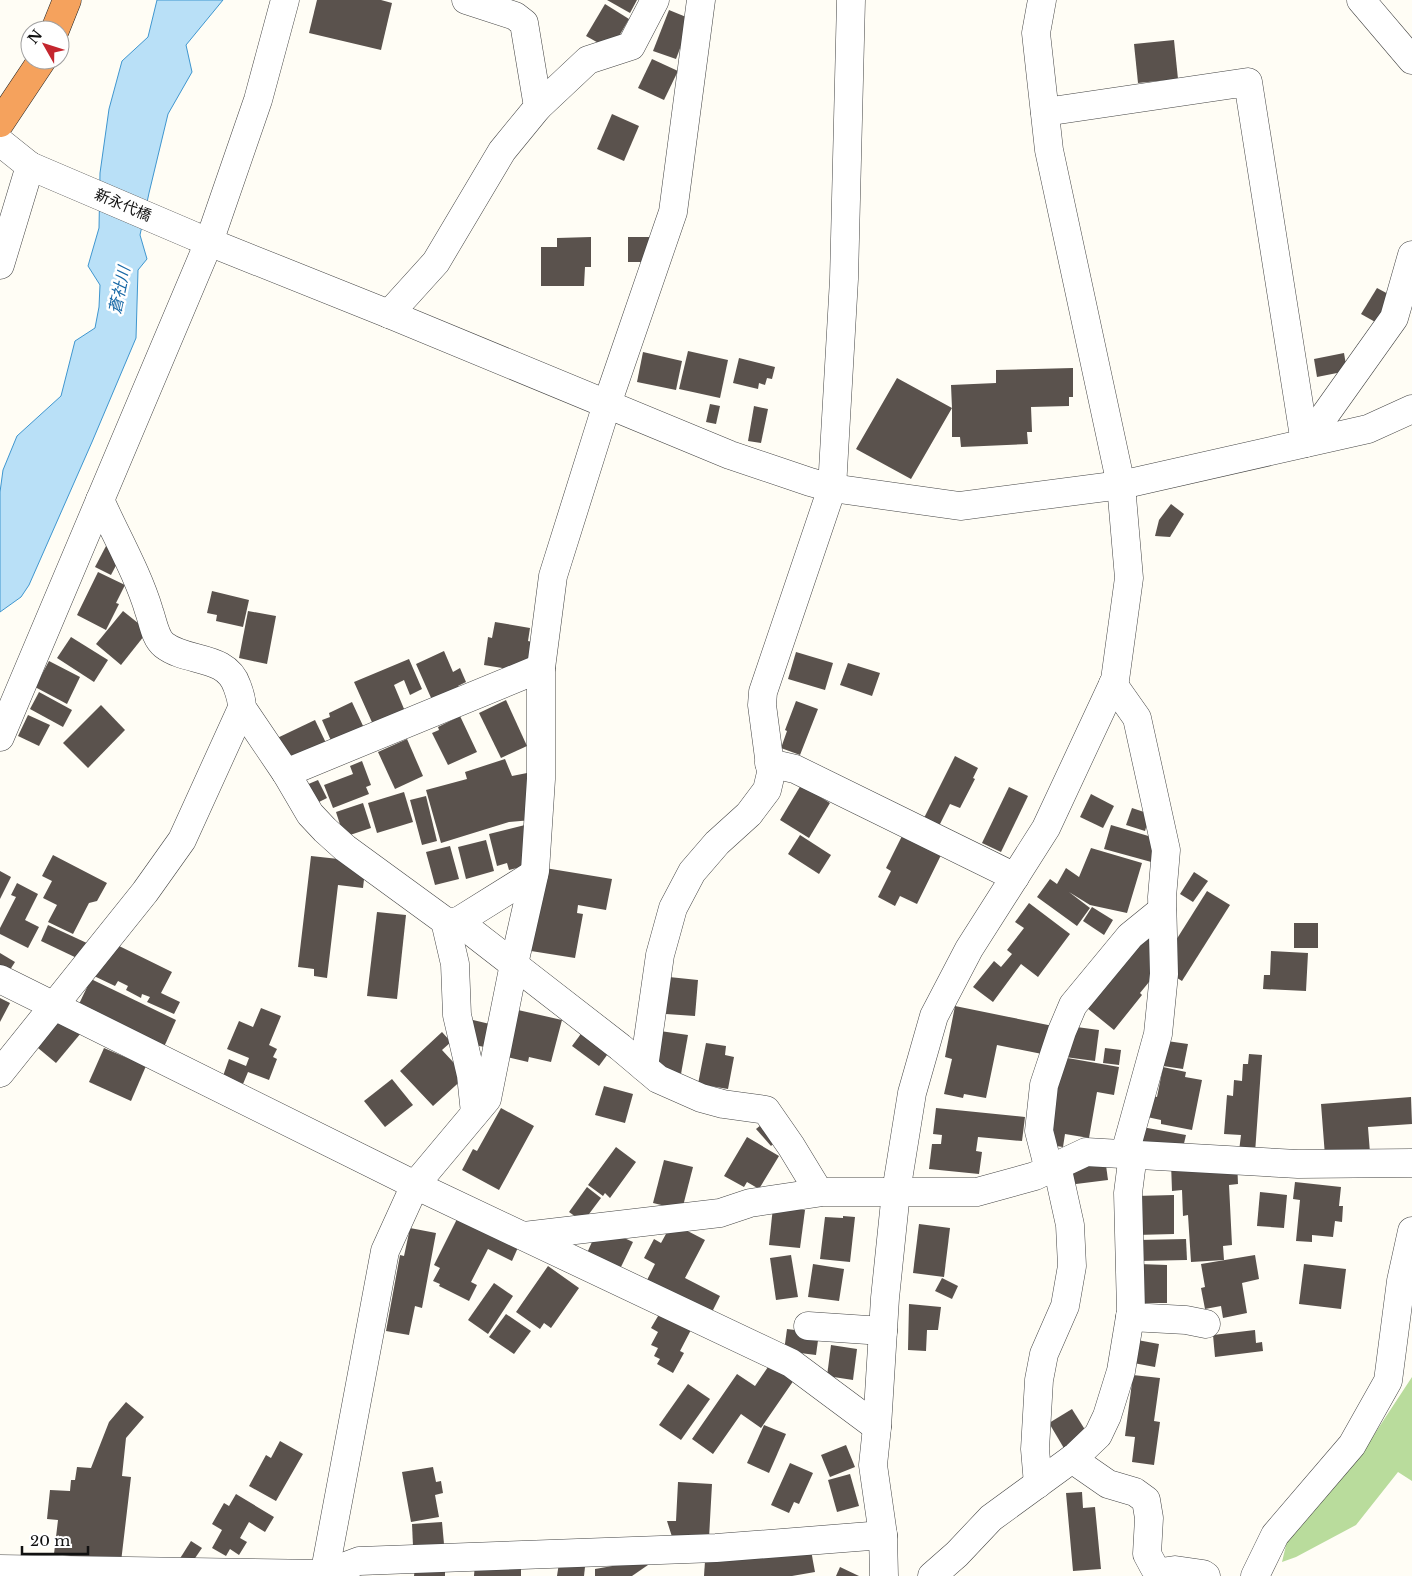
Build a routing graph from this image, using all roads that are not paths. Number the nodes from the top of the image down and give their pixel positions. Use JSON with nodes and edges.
{"nodes":[{"id":1,"x":67,"y":0,"type":"edge"},
{"id":2,"x":284,"y":0,"type":"edge"},
{"id":3,"x":466,"y":0,"type":"edge"},
{"id":4,"x":655,"y":0,"type":"edge"},
{"id":5,"x":701,"y":0,"type":"edge"},
{"id":6,"x":852,"y":0,"type":"edge"},
{"id":7,"x":1042,"y":0,"type":"edge"},
{"id":8,"x":1361,"y":0,"type":"edge"},
{"id":9,"x":59,"y":20,"type":"edge"},
{"id":10,"x":1412,"y":60,"type":"edge"},
{"id":11,"x":35,"y":70,"type":"edge"},
{"id":12,"x":538,"y":107,"type":"junction"},
{"id":13,"x":1045,"y":112,"type":"junction"},
{"id":14,"x":0,"y":123,"type":"edge"},
{"id":15,"x":0,"y":142,"type":"edge"},
{"id":16,"x":41,"y":171,"type":"junction"},
{"id":17,"x":202,"y":239,"type":"junction"},
{"id":18,"x":1412,"y":255,"type":"edge"},
{"id":19,"x":0,"y":265,"type":"edge"},
{"id":20,"x":389,"y":314,"type":"junction"},
{"id":21,"x":607,"y":404,"type":"junction"},
{"id":22,"x":1412,"y":408,"type":"edge"},
{"id":23,"x":1305,"y":443,"type":"junction"},
{"id":24,"x":1121,"y":485,"type":"junction"},
{"id":25,"x":832,"y":488,"type":"junction"},
{"id":26,"x":100,"y":500,"type":"junction"},
{"id":27,"x":541,"y":668,"type":"junction"},
{"id":28,"x":1113,"y":684,"type":"junction"},
{"id":29,"x":242,"y":708,"type":"junction"},
{"id":30,"x":0,"y":737,"type":"edge"},
{"id":31,"x":769,"y":763,"type":"junction"},
{"id":32,"x":286,"y":773,"type":"junction"},
{"id":33,"x":534,"y":874,"type":"junction"},
{"id":34,"x":1016,"y":877,"type":"junction"},
{"id":35,"x":1162,"y":910,"type":"junction"},
{"id":36,"x":451,"y":922,"type":"junction"},
{"id":37,"x":514,"y":964,"type":"junction"},
{"id":38,"x":0,"y":979,"type":"edge"},
{"id":39,"x":54,"y":1004,"type":"junction"},
{"id":40,"x":644,"y":1067,"type":"junction"},
{"id":41,"x":0,"y":1072,"type":"edge"},
{"id":42,"x":475,"y":1113,"type":"junction"},
{"id":43,"x":1129,"y":1154,"type":"junction"},
{"id":44,"x":1412,"y":1163,"type":"edge"},
{"id":45,"x":1053,"y":1168,"type":"junction"},
{"id":46,"x":415,"y":1185,"type":"junction"},
{"id":47,"x":819,"y":1192,"type":"junction"},
{"id":48,"x":896,"y":1192,"type":"junction"},
{"id":49,"x":1412,"y":1231,"type":"edge"},
{"id":50,"x":524,"y":1236,"type":"junction"},
{"id":51,"x":1130,"y":1317,"type":"junction"},
{"id":52,"x":1206,"y":1324,"type":"dead end"},
{"id":53,"x":808,"y":1326,"type":"dead end"},
{"id":54,"x":883,"y":1330,"type":"junction"},
{"id":55,"x":877,"y":1427,"type":"junction"},
{"id":56,"x":1072,"y":1459,"type":"junction"},
{"id":57,"x":1038,"y":1484,"type":"junction"},
{"id":58,"x":883,"y":1535,"type":"junction"},
{"id":59,"x":0,"y":1569,"type":"edge"},
{"id":60,"x":324,"y":1575,"type":"edge"},
{"id":61,"x":884,"y":1576,"type":"edge"},
{"id":62,"x":932,"y":1576,"type":"edge"},
{"id":63,"x":1206,"y":1576,"type":"edge"},
{"id":64,"x":1255,"y":1576,"type":"edge"}],
"edges":[{"from":1,"to":9,"type":"highway"},
{"from":2,"to":17,"type":"street"},
{"from":3,"to":12,"type":"street"},
{"from":4,"to":12,"type":"street"},
{"from":5,"to":21,"type":"street"},
{"from":6,"to":25,"type":"street"},
{"from":7,"to":13,"type":"street"},
{"from":8,"to":10,"type":"street"},
{"from":11,"to":14,"type":"highway"},
{"from":12,"to":20,"type":"street"},
{"from":13,"to":23,"type":"street"},
{"from":13,"to":24,"type":"street"},
{"from":15,"to":16,"type":"street","name":"新永代橋"},
{"from":16,"to":17,"type":"street","name":"新永代橋"},
{"from":16,"to":19,"type":"street"},
{"from":17,"to":20,"type":"street","name":"新永代橋"},
{"from":17,"to":26,"type":"street"},
{"from":18,"to":23,"type":"street"},
{"from":20,"to":21,"type":"street","name":"新永代橋"},
{"from":21,"to":25,"type":"street","name":"新永代橋"},
{"from":21,"to":27,"type":"street"},
{"from":22,"to":23,"type":"street","name":"新永代橋"},
{"from":23,"to":24,"type":"street","name":"新永代橋"},
{"from":24,"to":25,"type":"street","name":"新永代橋"},
{"from":24,"to":28,"type":"street"},
{"from":25,"to":31,"type":"street"},
{"from":26,"to":29,"type":"street"},
{"from":26,"to":30,"type":"street"},
{"from":27,"to":32,"type":"street"},
{"from":27,"to":33,"type":"street"},
{"from":28,"to":34,"type":"street"},
{"from":28,"to":35,"type":"street"},
{"from":29,"to":32,"type":"street"},
{"from":29,"to":39,"type":"street"},
{"from":31,"to":34,"type":"street"},
{"from":31,"to":40,"type":"street"},
{"from":32,"to":36,"type":"street"},
{"from":33,"to":36,"type":"street"},
{"from":33,"to":37,"type":"street"},
{"from":34,"to":48,"type":"street"},
{"from":35,"to":43,"type":"street"},
{"from":35,"to":45,"type":"street"},
{"from":36,"to":37,"type":"street"},
{"from":36,"to":42,"type":"street"},
{"from":37,"to":40,"type":"street"},
{"from":37,"to":42,"type":"street"},
{"from":38,"to":39,"type":"street"},
{"from":39,"to":41,"type":"street"},
{"from":39,"to":46,"type":"street"},
{"from":40,"to":47,"type":"street"},
{"from":42,"to":46,"type":"street"},
{"from":43,"to":44,"type":"street"},
{"from":43,"to":45,"type":"street"},
{"from":43,"to":51,"type":"street"},
{"from":45,"to":48,"type":"street"},
{"from":45,"to":57,"type":"street"},
{"from":46,"to":50,"type":"street"},
{"from":46,"to":60,"type":"street"},
{"from":47,"to":48,"type":"street"},
{"from":47,"to":50,"type":"street"},
{"from":48,"to":54,"type":"street"},
{"from":49,"to":64,"type":"street"},
{"from":50,"to":55,"type":"street"},
{"from":51,"to":52,"type":"street"},
{"from":51,"to":56,"type":"street"},
{"from":53,"to":54,"type":"street"},
{"from":54,"to":55,"type":"street"},
{"from":55,"to":58,"type":"street"},
{"from":56,"to":57,"type":"street"},
{"from":56,"to":63,"type":"street"},
{"from":57,"to":62,"type":"street"},
{"from":58,"to":60,"type":"street"},
{"from":58,"to":61,"type":"street"},
{"from":59,"to":60,"type":"street"}]}
